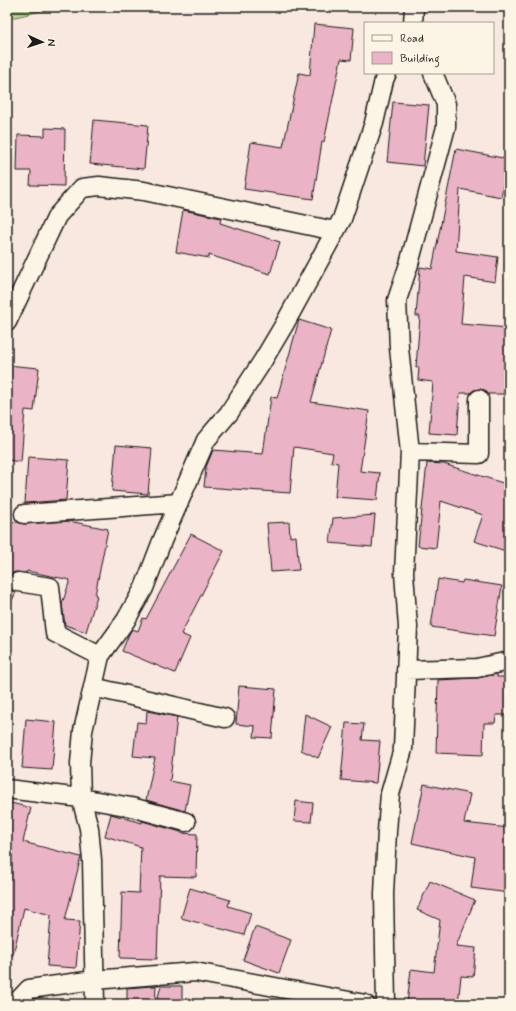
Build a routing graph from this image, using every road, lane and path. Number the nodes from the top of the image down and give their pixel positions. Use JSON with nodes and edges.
{"nodes":[{"id":1,"x":414,"y":7,"type":"edge"},
{"id":2,"x":413,"y":22,"type":"edge"},
{"id":3,"x":387,"y":74,"type":"edge"},
{"id":4,"x":433,"y":74,"type":"edge"},
{"id":5,"x":335,"y":231,"type":"junction"},
{"id":6,"x":7,"y":322,"type":"edge"},
{"id":7,"x":479,"y":399,"type":"dead end"},
{"id":8,"x":410,"y":452,"type":"junction"},
{"id":9,"x":179,"y":503,"type":"junction"},
{"id":10,"x":24,"y":514,"type":"dead end"},
{"id":11,"x":18,"y":582,"type":"dead end"},
{"id":12,"x":100,"y":656,"type":"junction"},
{"id":13,"x":509,"y":661,"type":"edge"},
{"id":14,"x":406,"y":670,"type":"junction"},
{"id":15,"x":93,"y":687,"type":"junction"},
{"id":16,"x":225,"y":718,"type":"dead end"},
{"id":17,"x":7,"y":789,"type":"edge"},
{"id":18,"x":81,"y":798,"type":"junction"},
{"id":19,"x":186,"y":822,"type":"dead end"},
{"id":20,"x":94,"y":980,"type":"junction"},
{"id":21,"x":14,"y":1004,"type":"edge"},
{"id":22,"x":94,"y":1004,"type":"edge"},
{"id":23,"x":365,"y":1004,"type":"edge"},
{"id":24,"x":386,"y":1004,"type":"edge"}],
"edges":[{"from":1,"to":2,"type":"street"},
{"from":3,"to":5,"type":"street"},
{"from":4,"to":8,"type":"street"},
{"from":5,"to":6,"type":"street"},
{"from":5,"to":9,"type":"street"},
{"from":7,"to":8,"type":"street"},
{"from":8,"to":14,"type":"street"},
{"from":9,"to":10,"type":"street"},
{"from":9,"to":12,"type":"street"},
{"from":11,"to":12,"type":"street"},
{"from":12,"to":15,"type":"street"},
{"from":13,"to":14,"type":"street"},
{"from":14,"to":24,"type":"street"},
{"from":15,"to":16,"type":"street"},
{"from":15,"to":18,"type":"street"},
{"from":17,"to":18,"type":"street"},
{"from":18,"to":19,"type":"street"},
{"from":18,"to":20,"type":"street"},
{"from":20,"to":21,"type":"street"},
{"from":20,"to":22,"type":"street"},
{"from":20,"to":23,"type":"street"}]}
